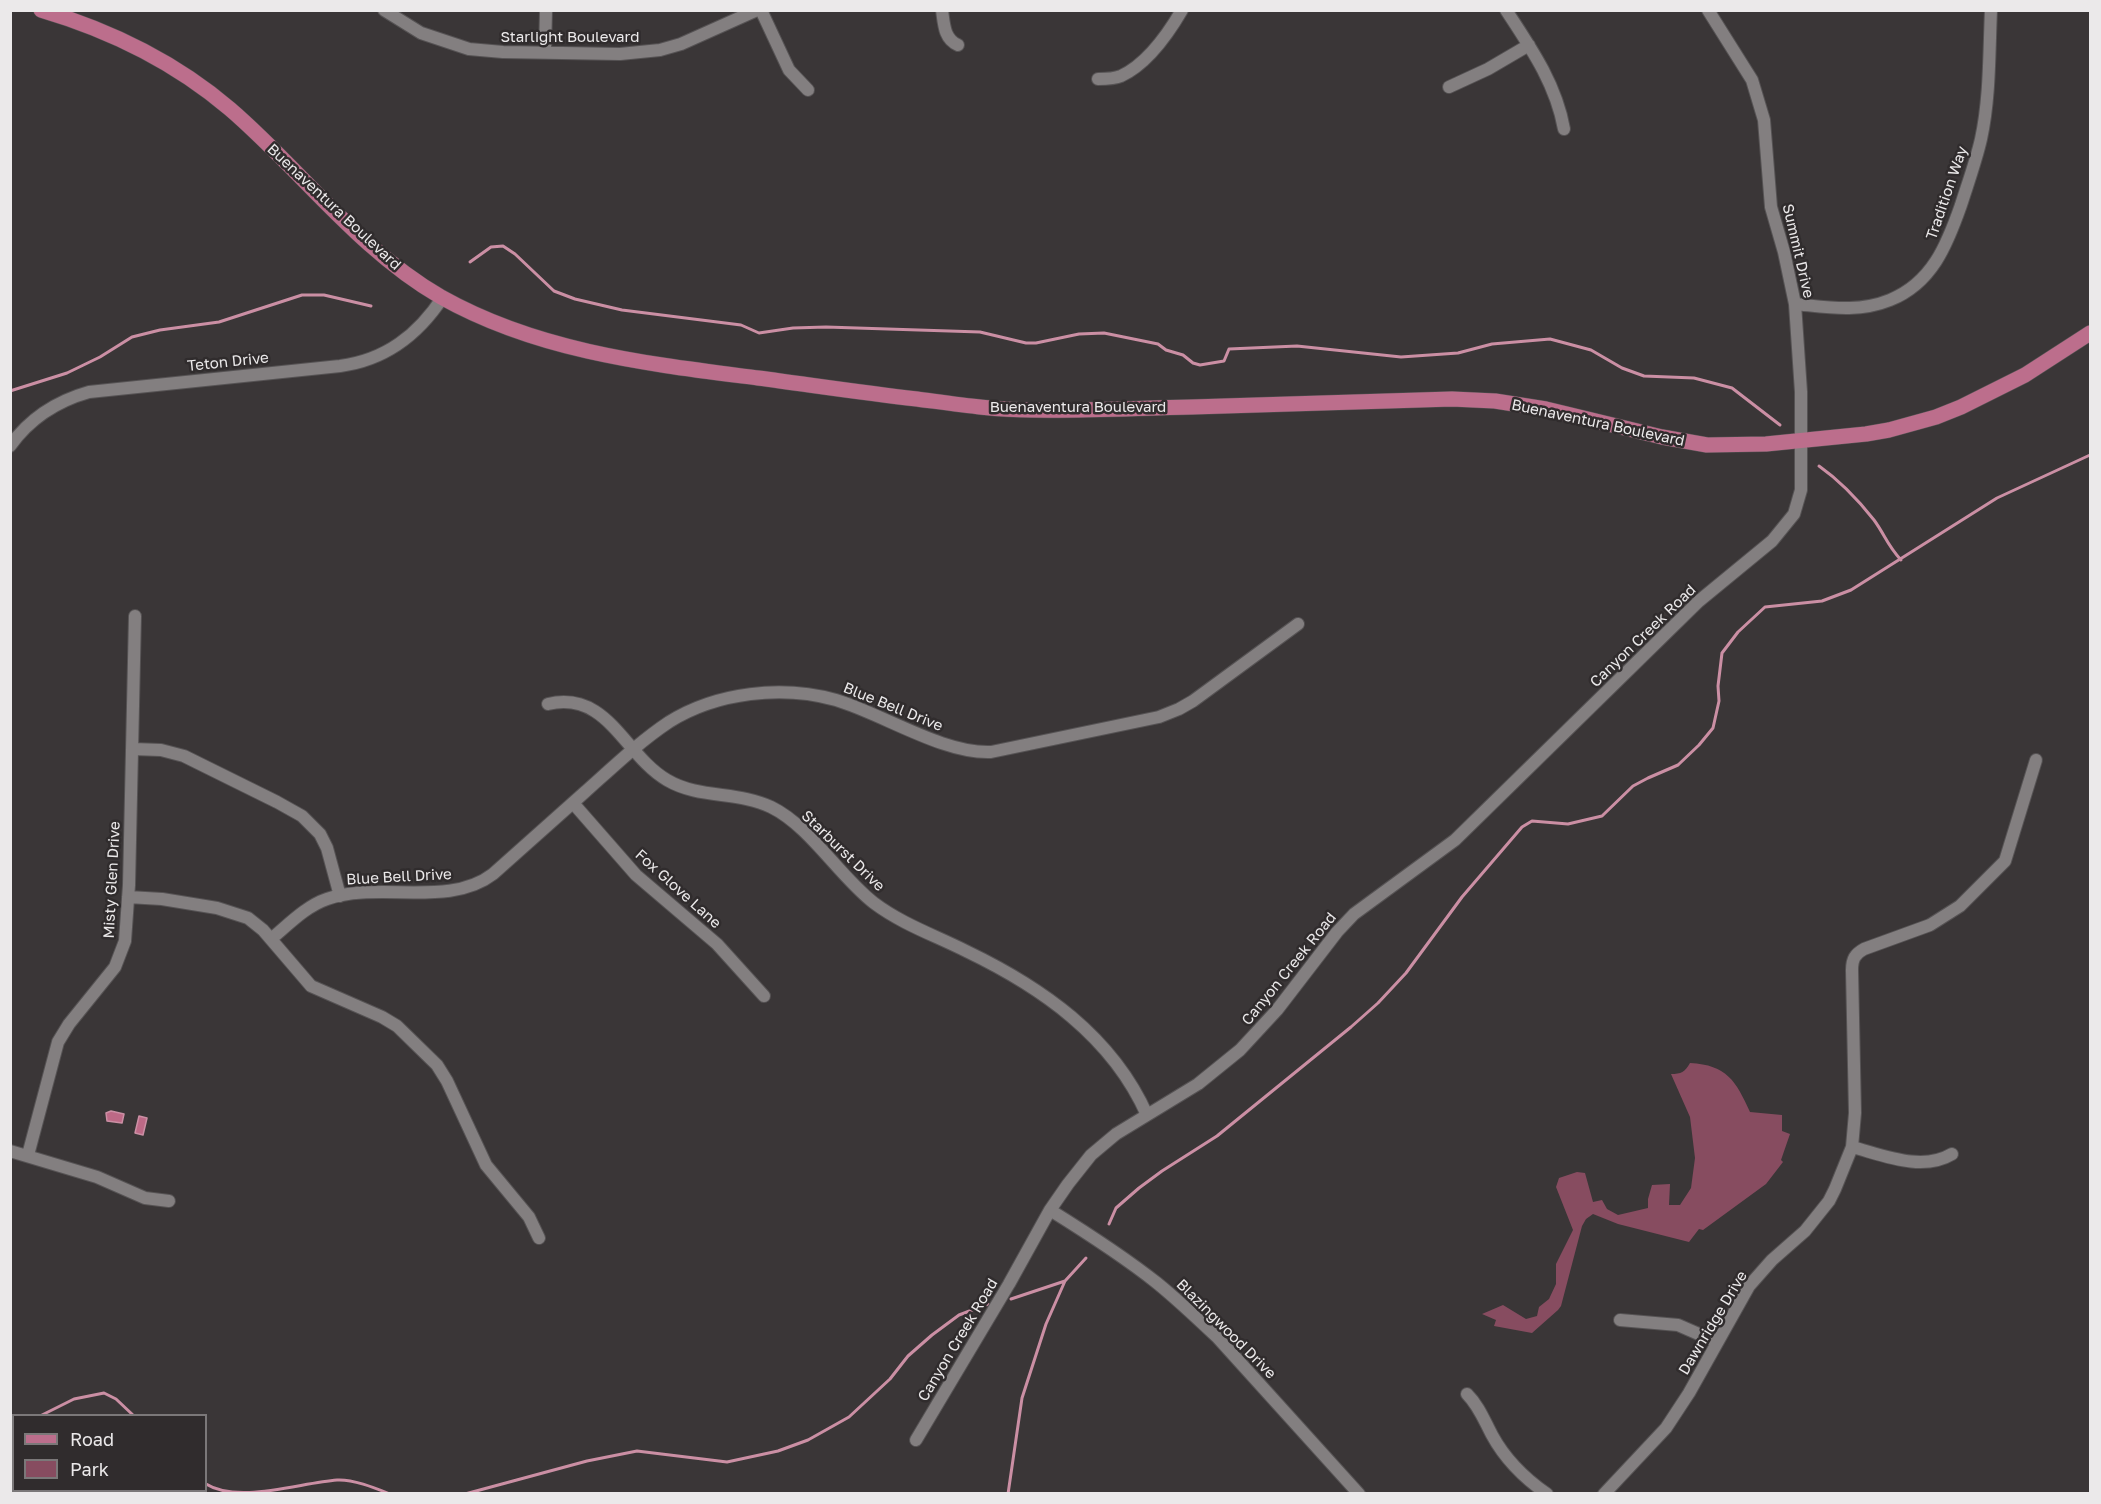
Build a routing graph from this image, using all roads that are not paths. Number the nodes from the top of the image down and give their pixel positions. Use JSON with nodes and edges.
{"nodes":[{"id":1,"x":41,"y":10,"type":"edge"},
{"id":2,"x":384,"y":10,"type":"edge"},
{"id":3,"x":546,"y":10,"type":"edge"},
{"id":4,"x":759,"y":10,"type":"edge"},
{"id":5,"x":942,"y":10,"type":"edge"},
{"id":6,"x":1182,"y":10,"type":"edge"},
{"id":7,"x":1506,"y":10,"type":"edge"},
{"id":8,"x":1708,"y":10,"type":"edge"},
{"id":9,"x":1991,"y":10,"type":"edge"},
{"id":10,"x":958,"y":45,"type":"dead end"},
{"id":11,"x":1529,"y":45,"type":"junction"},
{"id":12,"x":545,"y":52,"type":"junction"},
{"id":13,"x":1098,"y":79,"type":"dead end"},
{"id":14,"x":1449,"y":87,"type":"dead end"},
{"id":15,"x":808,"y":90,"type":"dead end"},
{"id":16,"x":1564,"y":129,"type":"dead end"},
{"id":17,"x":442,"y":297,"type":"junction"},
{"id":18,"x":1795,"y":304,"type":"junction"},
{"id":19,"x":2091,"y":333,"type":"edge"},
{"id":20,"x":1800,"y":441,"type":"junction"},
{"id":21,"x":10,"y":446,"type":"edge"},
{"id":22,"x":135,"y":616,"type":"dead end"},
{"id":23,"x":1298,"y":624,"type":"dead end"},
{"id":24,"x":548,"y":704,"type":"dead end"},
{"id":25,"x":133,"y":749,"type":"junction"},
{"id":26,"x":633,"y":749,"type":"junction"},
{"id":27,"x":2036,"y":760,"type":"dead end"},
{"id":28,"x":573,"y":803,"type":"junction"},
{"id":29,"x":340,"y":896,"type":"junction"},
{"id":30,"x":128,"y":897,"type":"junction"},
{"id":31,"x":271,"y":939,"type":"junction"},
{"id":32,"x":764,"y":996,"type":"dead end"},
{"id":33,"x":1147,"y":1115,"type":"junction"},
{"id":34,"x":1852,"y":1147,"type":"junction"},
{"id":35,"x":10,"y":1151,"type":"edge"},
{"id":36,"x":1952,"y":1154,"type":"dead end"},
{"id":37,"x":28,"y":1155,"type":"junction"},
{"id":38,"x":169,"y":1201,"type":"dead end"},
{"id":39,"x":1050,"y":1210,"type":"junction"},
{"id":40,"x":539,"y":1238,"type":"dead end"},
{"id":41,"x":1620,"y":1320,"type":"dead end"},
{"id":42,"x":1717,"y":1342,"type":"junction"},
{"id":43,"x":1467,"y":1394,"type":"dead end"},
{"id":44,"x":916,"y":1440,"type":"dead end"},
{"id":45,"x":1359,"y":1494,"type":"edge"},
{"id":46,"x":1547,"y":1494,"type":"edge"},
{"id":47,"x":1604,"y":1494,"type":"edge"}],
"edges":[{"from":1,"to":17,"type":"main road","name":"Buenaventura Boulevard"},
{"from":2,"to":12,"type":"street","name":"Starlight Boulevard"},
{"from":3,"to":12,"type":"street"},
{"from":4,"to":12,"type":"street","name":"Starlight Boulevard"},
{"from":4,"to":15,"type":"street"},
{"from":5,"to":10,"type":"street"},
{"from":6,"to":13,"type":"street"},
{"from":7,"to":11,"type":"street"},
{"from":8,"to":18,"type":"street","name":"Summit Drive"},
{"from":9,"to":18,"type":"street","name":"Tradition Way"},
{"from":11,"to":14,"type":"street"},
{"from":11,"to":16,"type":"street"},
{"from":17,"to":20,"type":"main road","name":"Buenaventura Boulevard"},
{"from":17,"to":21,"type":"street","name":"Teton Drive"},
{"from":18,"to":20,"type":"street","name":"Summit Drive"},
{"from":19,"to":20,"type":"main road","name":"Buenaventura Boulevard"},
{"from":20,"to":33,"type":"street","name":"Canyon Creek Road"},
{"from":22,"to":25,"type":"street","name":"Misty Glen Drive"},
{"from":23,"to":26,"type":"street","name":"Blue Bell Drive"},
{"from":24,"to":26,"type":"street","name":"Starburst Drive"},
{"from":25,"to":29,"type":"street"},
{"from":25,"to":30,"type":"street","name":"Misty Glen Drive"},
{"from":26,"to":28,"type":"street","name":"Blue Bell Drive"},
{"from":26,"to":33,"type":"street","name":"Starburst Drive"},
{"from":27,"to":34,"type":"street","name":"Dawnridge Drive"},
{"from":28,"to":29,"type":"street","name":"Blue Bell Drive"},
{"from":28,"to":32,"type":"street","name":"Fox Glove Lane"},
{"from":29,"to":31,"type":"street","name":"Blue Bell Drive"},
{"from":30,"to":31,"type":"street"},
{"from":30,"to":37,"type":"street","name":"Misty Glen Drive"},
{"from":31,"to":40,"type":"street"},
{"from":33,"to":39,"type":"street","name":"Canyon Creek Road"},
{"from":34,"to":36,"type":"street"},
{"from":34,"to":42,"type":"street","name":"Dawnridge Drive"},
{"from":35,"to":37,"type":"street"},
{"from":37,"to":38,"type":"street"},
{"from":39,"to":44,"type":"street","name":"Canyon Creek Road"},
{"from":39,"to":45,"type":"street","name":"Blazingwood Drive"},
{"from":41,"to":42,"type":"street"},
{"from":42,"to":47,"type":"street","name":"Dawnridge Drive"},
{"from":43,"to":46,"type":"street"}]}
